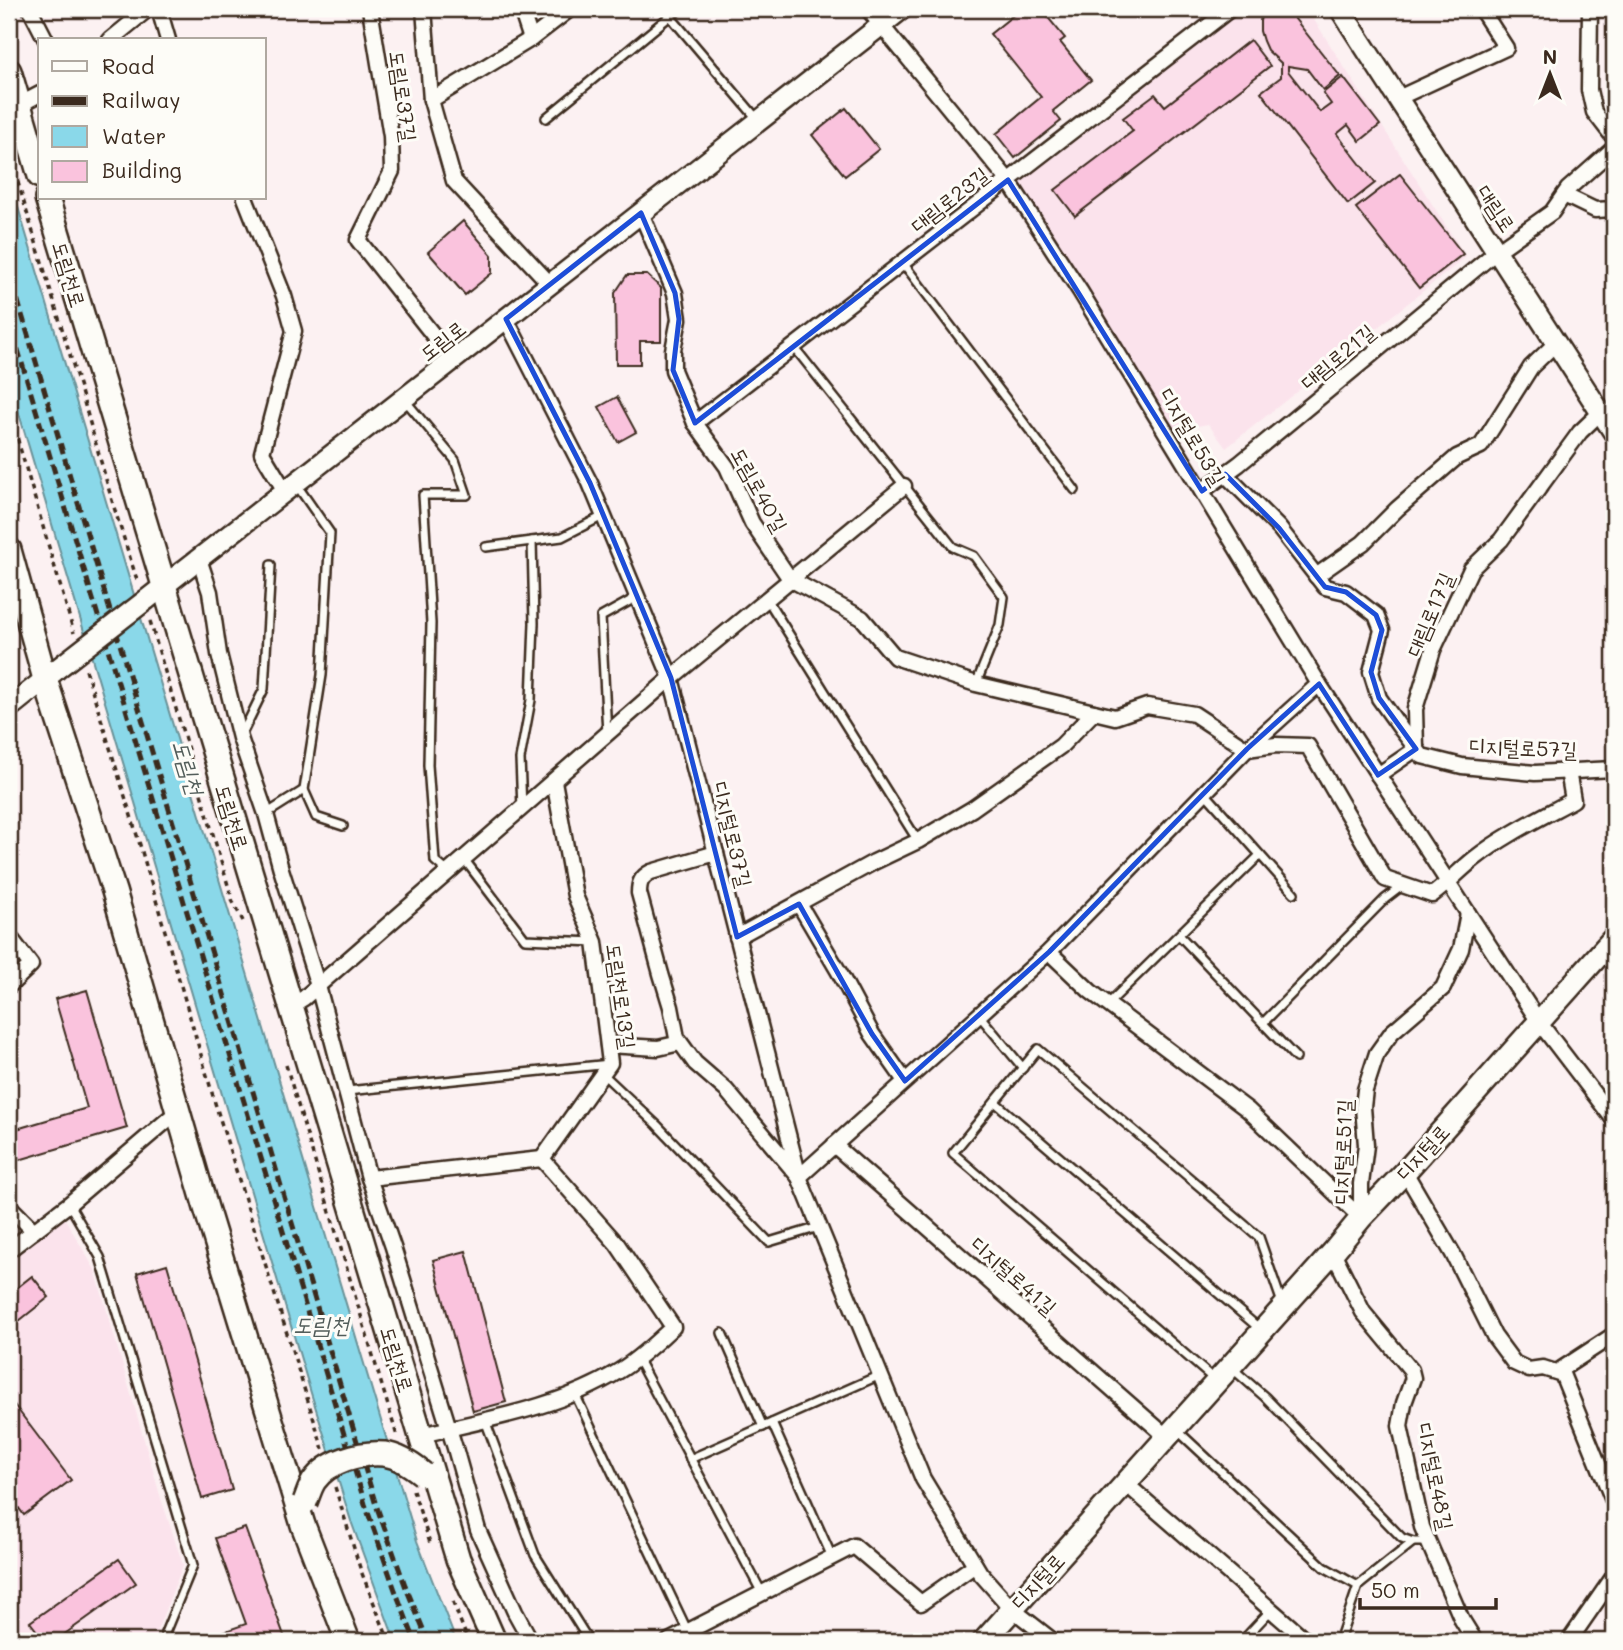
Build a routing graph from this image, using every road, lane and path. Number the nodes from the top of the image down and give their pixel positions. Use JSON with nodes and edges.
{"nodes":[{"id":1,"x":30,"y":9,"type":"edge"},
{"id":2,"x":148,"y":9,"type":"edge"},
{"id":3,"x":159,"y":9,"type":"edge"},
{"id":4,"x":370,"y":9,"type":"edge"},
{"id":5,"x":424,"y":9,"type":"edge"},
{"id":6,"x":521,"y":9,"type":"edge"},
{"id":7,"x":570,"y":9,"type":"edge"},
{"id":8,"x":680,"y":9,"type":"edge"},
{"id":9,"x":868,"y":9,"type":"edge"},
{"id":10,"x":902,"y":9,"type":"edge"},
{"id":11,"x":1230,"y":9,"type":"edge"},
{"id":12,"x":1340,"y":9,"type":"edge"},
{"id":13,"x":1481,"y":9,"type":"edge"},
{"id":14,"x":1590,"y":9,"type":"edge"},
{"id":15,"x":670,"y":16,"type":"junction"},
{"id":16,"x":881,"y":26,"type":"junction"},
{"id":17,"x":45,"y":38,"type":"edge"},
{"id":18,"x":112,"y":38,"type":"edge"},
{"id":19,"x":167,"y":38,"type":"edge"},
{"id":20,"x":531,"y":39,"type":"junction"},
{"id":21,"x":9,"y":71,"type":"edge"},
{"id":22,"x":38,"y":95,"type":"edge"},
{"id":23,"x":1398,"y":98,"type":"junction"},
{"id":24,"x":431,"y":100,"type":"junction"},
{"id":25,"x":19,"y":105,"type":"junction"},
{"id":26,"x":546,"y":118,"type":"dead end"},
{"id":27,"x":758,"y":121,"type":"junction"},
{"id":28,"x":1614,"y":138,"type":"edge"},
{"id":29,"x":1614,"y":148,"type":"edge"},
{"id":30,"x":9,"y":153,"type":"edge"},
{"id":31,"x":38,"y":169,"type":"edge"},
{"id":32,"x":1009,"y":180,"type":"junction"},
{"id":33,"x":1564,"y":195,"type":"junction"},
{"id":34,"x":48,"y":200,"type":"edge"},
{"id":35,"x":246,"y":200,"type":"edge"},
{"id":36,"x":1614,"y":209,"type":"edge"},
{"id":37,"x":641,"y":213,"type":"junction"},
{"id":38,"x":1497,"y":251,"type":"junction"},
{"id":39,"x":902,"y":262,"type":"junction"},
{"id":40,"x":550,"y":284,"type":"junction"},
{"id":41,"x":506,"y":319,"type":"junction"},
{"id":42,"x":1556,"y":342,"type":"junction"},
{"id":43,"x":794,"y":346,"type":"junction"},
{"id":44,"x":453,"y":360,"type":"junction"},
{"id":45,"x":403,"y":398,"type":"junction"},
{"id":46,"x":9,"y":410,"type":"edge"},
{"id":47,"x":1601,"y":412,"type":"junction"},
{"id":48,"x":695,"y":423,"type":"junction"},
{"id":49,"x":1614,"y":433,"type":"edge"},
{"id":50,"x":1225,"y":474,"type":"junction"},
{"id":51,"x":904,"y":486,"type":"junction"},
{"id":52,"x":290,"y":487,"type":"junction"},
{"id":53,"x":1075,"y":490,"type":"dead end"},
{"id":54,"x":1202,"y":491,"type":"junction"},
{"id":55,"x":603,"y":516,"type":"junction"},
{"id":56,"x":532,"y":541,"type":"junction"},
{"id":57,"x":486,"y":547,"type":"dead end"},
{"id":58,"x":9,"y":550,"type":"edge"},
{"id":59,"x":199,"y":559,"type":"junction"},
{"id":60,"x":271,"y":565,"type":"dead end"},
{"id":61,"x":1316,"y":576,"type":"junction"},
{"id":62,"x":790,"y":579,"type":"junction"},
{"id":63,"x":637,"y":597,"type":"junction"},
{"id":64,"x":149,"y":598,"type":"junction"},
{"id":65,"x":766,"y":598,"type":"junction"},
{"id":66,"x":76,"y":638,"type":"dead end"},
{"id":67,"x":84,"y":664,"type":"dead end"},
{"id":68,"x":51,"y":674,"type":"junction"},
{"id":69,"x":671,"y":678,"type":"junction"},
{"id":70,"x":976,"y":684,"type":"junction"},
{"id":71,"x":1319,"y":684,"type":"junction"},
{"id":72,"x":9,"y":708,"type":"edge"},
{"id":73,"x":1094,"y":712,"type":"junction"},
{"id":74,"x":607,"y":734,"type":"junction"},
{"id":75,"x":240,"y":738,"type":"junction"},
{"id":76,"x":1247,"y":749,"type":"junction"},
{"id":77,"x":1416,"y":750,"type":"junction"},
{"id":78,"x":1614,"y":769,"type":"edge"},
{"id":79,"x":1569,"y":771,"type":"junction"},
{"id":80,"x":1378,"y":775,"type":"junction"},
{"id":81,"x":554,"y":781,"type":"junction"},
{"id":82,"x":304,"y":790,"type":"junction"},
{"id":83,"x":1205,"y":793,"type":"junction"},
{"id":84,"x":522,"y":809,"type":"junction"},
{"id":85,"x":266,"y":814,"type":"junction"},
{"id":86,"x":343,"y":826,"type":"dead end"},
{"id":87,"x":918,"y":841,"type":"junction"},
{"id":88,"x":716,"y":853,"type":"junction"},
{"id":89,"x":1260,"y":855,"type":"junction"},
{"id":90,"x":464,"y":859,"type":"junction"},
{"id":91,"x":448,"y":873,"type":"junction"},
{"id":92,"x":1448,"y":883,"type":"junction"},
{"id":93,"x":1404,"y":886,"type":"junction"},
{"id":94,"x":1294,"y":893,"type":"dead end"},
{"id":95,"x":799,"y":904,"type":"junction"},
{"id":96,"x":1468,"y":913,"type":"junction"},
{"id":97,"x":245,"y":925,"type":"dead end"},
{"id":98,"x":1179,"y":935,"type":"junction"},
{"id":99,"x":9,"y":936,"type":"edge"},
{"id":100,"x":737,"y":937,"type":"junction"},
{"id":101,"x":1614,"y":938,"type":"edge"},
{"id":102,"x":595,"y":942,"type":"junction"},
{"id":103,"x":1049,"y":952,"type":"junction"},
{"id":104,"x":9,"y":986,"type":"edge"},
{"id":105,"x":318,"y":986,"type":"junction"},
{"id":106,"x":1108,"y":1004,"type":"junction"},
{"id":107,"x":290,"y":1006,"type":"junction"},
{"id":108,"x":979,"y":1015,"type":"junction"},
{"id":109,"x":1539,"y":1022,"type":"junction"},
{"id":110,"x":1263,"y":1023,"type":"junction"},
{"id":111,"x":680,"y":1043,"type":"junction"},
{"id":112,"x":608,"y":1045,"type":"junction"},
{"id":113,"x":284,"y":1057,"type":"dead end"},
{"id":114,"x":1296,"y":1058,"type":"dead end"},
{"id":115,"x":1023,"y":1068,"type":"junction"},
{"id":116,"x":607,"y":1069,"type":"junction"},
{"id":117,"x":905,"y":1081,"type":"junction"},
{"id":118,"x":346,"y":1091,"type":"junction"},
{"id":119,"x":995,"y":1102,"type":"junction"},
{"id":120,"x":178,"y":1111,"type":"junction"},
{"id":121,"x":1614,"y":1120,"type":"edge"},
{"id":122,"x":834,"y":1145,"type":"junction"},
{"id":123,"x":542,"y":1159,"type":"junction"},
{"id":124,"x":1405,"y":1172,"type":"junction"},
{"id":125,"x":799,"y":1177,"type":"junction"},
{"id":126,"x":369,"y":1178,"type":"junction"},
{"id":127,"x":69,"y":1204,"type":"junction"},
{"id":128,"x":9,"y":1206,"type":"edge"},
{"id":129,"x":1361,"y":1218,"type":"junction"},
{"id":130,"x":819,"y":1227,"type":"junction"},
{"id":131,"x":34,"y":1231,"type":"junction"},
{"id":132,"x":9,"y":1250,"type":"edge"},
{"id":133,"x":1333,"y":1252,"type":"junction"},
{"id":134,"x":1284,"y":1307,"type":"junction"},
{"id":135,"x":1262,"y":1331,"type":"junction"},
{"id":136,"x":722,"y":1333,"type":"dead end"},
{"id":137,"x":1614,"y":1338,"type":"edge"},
{"id":138,"x":637,"y":1358,"type":"junction"},
{"id":139,"x":1557,"y":1372,"type":"junction"},
{"id":140,"x":1223,"y":1374,"type":"junction"},
{"id":141,"x":880,"y":1375,"type":"junction"},
{"id":142,"x":575,"y":1393,"type":"junction"},
{"id":143,"x":485,"y":1420,"type":"junction"},
{"id":144,"x":772,"y":1423,"type":"junction"},
{"id":145,"x":763,"y":1427,"type":"junction"},
{"id":146,"x":449,"y":1429,"type":"junction"},
{"id":147,"x":1171,"y":1433,"type":"junction"},
{"id":148,"x":421,"y":1436,"type":"junction"},
{"id":149,"x":398,"y":1440,"type":"dead end"},
{"id":150,"x":325,"y":1456,"type":"dead end"},
{"id":151,"x":690,"y":1459,"type":"junction"},
{"id":152,"x":333,"y":1481,"type":"dead end"},
{"id":153,"x":424,"y":1482,"type":"junction"},
{"id":154,"x":1125,"y":1483,"type":"junction"},
{"id":155,"x":1614,"y":1503,"type":"edge"},
{"id":156,"x":303,"y":1525,"type":"junction"},
{"id":157,"x":1421,"y":1542,"type":"junction"},
{"id":158,"x":432,"y":1548,"type":"dead end"},
{"id":159,"x":832,"y":1557,"type":"junction"},
{"id":160,"x":975,"y":1565,"type":"junction"},
{"id":161,"x":1614,"y":1576,"type":"edge"},
{"id":162,"x":1358,"y":1586,"type":"junction"},
{"id":163,"x":762,"y":1593,"type":"junction"},
{"id":164,"x":450,"y":1595,"type":"dead end"},
{"id":165,"x":1012,"y":1609,"type":"junction"},
{"id":166,"x":1271,"y":1610,"type":"junction"},
{"id":167,"x":688,"y":1632,"type":"junction"},
{"id":168,"x":168,"y":1641,"type":"edge"},
{"id":169,"x":348,"y":1641,"type":"edge"},
{"id":170,"x":389,"y":1641,"type":"edge"},
{"id":171,"x":468,"y":1641,"type":"edge"},
{"id":172,"x":494,"y":1641,"type":"edge"},
{"id":173,"x":531,"y":1641,"type":"edge"},
{"id":174,"x":589,"y":1641,"type":"edge"},
{"id":175,"x":670,"y":1641,"type":"edge"},
{"id":176,"x":984,"y":1641,"type":"edge"},
{"id":177,"x":1053,"y":1641,"type":"edge"},
{"id":178,"x":1242,"y":1641,"type":"edge"},
{"id":179,"x":1307,"y":1641,"type":"edge"},
{"id":180,"x":1339,"y":1641,"type":"edge"},
{"id":181,"x":1475,"y":1641,"type":"edge"},
{"id":182,"x":1569,"y":1641,"type":"edge"}],
"edges":[{"from":1,"to":17,"type":"street"},
{"from":2,"to":18,"type":"street"},
{"from":3,"to":19,"type":"street"},
{"from":4,"to":44,"type":"street","name":"도림로37길"},
{"from":5,"to":24,"type":"street"},
{"from":6,"to":20,"type":"street"},
{"from":7,"to":20,"type":"street"},
{"from":8,"to":15,"type":"lane"},
{"from":9,"to":16,"type":"street","name":"디지털로53길"},
{"from":10,"to":16,"type":"street","name":"도림로"},
{"from":11,"to":32,"type":"street","name":"대림로23길"},
{"from":12,"to":23,"type":"street","name":"대림로"},
{"from":13,"to":23,"type":"street"},
{"from":14,"to":28,"type":"street"},
{"from":15,"to":26,"type":"lane"},
{"from":15,"to":27,"type":"lane"},
{"from":16,"to":27,"type":"street","name":"도림로"},
{"from":16,"to":32,"type":"street","name":"디지털로53길"},
{"from":20,"to":24,"type":"street"},
{"from":21,"to":25,"type":"main road"},
{"from":22,"to":25,"type":"street"},
{"from":23,"to":38,"type":"street","name":"대림로"},
{"from":24,"to":40,"type":"street"},
{"from":25,"to":31,"type":"main road"},
{"from":27,"to":37,"type":"street","name":"도림로"},
{"from":29,"to":33,"type":"street","name":"대림로21길"},
{"from":30,"to":64,"type":"path"},
{"from":32,"to":39,"type":"street","name":"대림로23길"},
{"from":32,"to":54,"type":"street","name":"디지털로53길"},
{"from":33,"to":36,"type":"street"},
{"from":33,"to":38,"type":"street","name":"대림로21길"},
{"from":34,"to":64,"type":"main road","name":"도림천로"},
{"from":35,"to":52,"type":"street"},
{"from":37,"to":40,"type":"street","name":"도림로"},
{"from":37,"to":48,"type":"street","name":"도림로40길"},
{"from":38,"to":42,"type":"street","name":"대림로"},
{"from":38,"to":50,"type":"street","name":"대림로21길"},
{"from":39,"to":43,"type":"street","name":"대림로23길"},
{"from":39,"to":53,"type":"lane"},
{"from":40,"to":41,"type":"street","name":"도림로"},
{"from":41,"to":44,"type":"street","name":"도림로"},
{"from":41,"to":55,"type":"street","name":"디지털로37길"},
{"from":42,"to":47,"type":"street","name":"대림로"},
{"from":42,"to":61,"type":"street"},
{"from":43,"to":48,"type":"street","name":"대림로23길"},
{"from":43,"to":51,"type":"lane"},
{"from":44,"to":45,"type":"street","name":"도림로"},
{"from":45,"to":52,"type":"street","name":"도림로"},
{"from":45,"to":91,"type":"lane"},
{"from":46,"to":66,"type":"path"},
{"from":47,"to":49,"type":"street","name":"대림로"},
{"from":47,"to":77,"type":"street","name":"대림로17길"},
{"from":48,"to":62,"type":"street","name":"도림로40길"},
{"from":50,"to":54,"type":"street","name":"대림로21길"},
{"from":50,"to":61,"type":"street"},
{"from":51,"to":62,"type":"street"},
{"from":51,"to":70,"type":"lane"},
{"from":52,"to":59,"type":"street","name":"도림로"},
{"from":52,"to":82,"type":"lane"},
{"from":54,"to":71,"type":"street","name":"디지털로53길"},
{"from":55,"to":56,"type":"lane"},
{"from":55,"to":63,"type":"street","name":"디지털로37길"},
{"from":56,"to":57,"type":"lane"},
{"from":56,"to":84,"type":"lane"},
{"from":58,"to":68,"type":"main road"},
{"from":59,"to":64,"type":"street","name":"도림로"},
{"from":59,"to":75,"type":"street"},
{"from":60,"to":75,"type":"lane"},
{"from":61,"to":77,"type":"street"},
{"from":62,"to":65,"type":"street"},
{"from":62,"to":70,"type":"street","name":"도림로40길"},
{"from":63,"to":69,"type":"street","name":"디지털로37길"},
{"from":63,"to":74,"type":"lane"},
{"from":64,"to":68,"type":"street","name":"도림로","bridge":true},
{"from":64,"to":97,"type":"path"},
{"from":64,"to":107,"type":"main road","name":"도림천로"},
{"from":65,"to":69,"type":"street"},
{"from":65,"to":87,"type":"lane"},
{"from":67,"to":150,"type":"path"},
{"from":68,"to":72,"type":"street","name":"도림로"},
{"from":68,"to":120,"type":"main road"},
{"from":69,"to":74,"type":"street"},
{"from":69,"to":88,"type":"street","name":"디지털로37길"},
{"from":70,"to":73,"type":"street","name":"도림로40길"},
{"from":71,"to":76,"type":"street"},
{"from":71,"to":80,"type":"street","name":"디지털로53길"},
{"from":73,"to":76,"type":"street","name":"도림로40길"},
{"from":73,"to":87,"type":"street"},
{"from":74,"to":81,"type":"street"},
{"from":75,"to":85,"type":"street"},
{"from":76,"to":83,"type":"street"},
{"from":76,"to":93,"type":"street"},
{"from":77,"to":79,"type":"street","name":"디지털로57길"},
{"from":77,"to":80,"type":"street"},
{"from":78,"to":79,"type":"street","name":"디지털로57길"},
{"from":79,"to":92,"type":"street"},
{"from":80,"to":92,"type":"street","name":"디지털로53길"},
{"from":81,"to":84,"type":"street"},
{"from":81,"to":102,"type":"street","name":"도림천로13길"},
{"from":82,"to":85,"type":"lane"},
{"from":82,"to":86,"type":"lane"},
{"from":83,"to":89,"type":"lane"},
{"from":83,"to":103,"type":"street"},
{"from":84,"to":90,"type":"street"},
{"from":85,"to":105,"type":"street"},
{"from":87,"to":95,"type":"street"},
{"from":88,"to":100,"type":"street","name":"디지털로37길"},
{"from":88,"to":111,"type":"street"},
{"from":89,"to":94,"type":"lane"},
{"from":89,"to":98,"type":"lane"},
{"from":90,"to":91,"type":"street"},
{"from":90,"to":102,"type":"lane"},
{"from":91,"to":105,"type":"street"},
{"from":92,"to":93,"type":"street"},
{"from":92,"to":96,"type":"street","name":"디지털로53길"},
{"from":93,"to":110,"type":"lane"},
{"from":95,"to":100,"type":"street"},
{"from":95,"to":117,"type":"street"},
{"from":96,"to":109,"type":"street","name":"디지털로53길"},
{"from":96,"to":129,"type":"street","name":"디지털로51길"},
{"from":98,"to":106,"type":"lane"},
{"from":98,"to":110,"type":"lane"},
{"from":99,"to":104,"type":"street"},
{"from":100,"to":125,"type":"street","name":"디지털로37길"},
{"from":101,"to":109,"type":"main road","name":"디지털로"},
{"from":102,"to":112,"type":"street","name":"도림천로13길"},
{"from":103,"to":106,"type":"street"},
{"from":103,"to":108,"type":"street"},
{"from":105,"to":107,"type":"street"},
{"from":105,"to":118,"type":"street"},
{"from":106,"to":129,"type":"street"},
{"from":107,"to":148,"type":"main road","name":"도림천로"},
{"from":108,"to":115,"type":"lane"},
{"from":108,"to":117,"type":"street"},
{"from":109,"to":121,"type":"street","name":"디지털로53길"},
{"from":109,"to":124,"type":"main road","name":"디지털로"},
{"from":110,"to":114,"type":"lane"},
{"from":111,"to":112,"type":"street"},
{"from":111,"to":125,"type":"street"},
{"from":112,"to":116,"type":"street","name":"도림천로13길"},
{"from":113,"to":149,"type":"path"},
{"from":115,"to":119,"type":"lane"},
{"from":115,"to":134,"type":"lane"},
{"from":116,"to":118,"type":"lane"},
{"from":116,"to":123,"type":"street","name":"도림천로13길"},
{"from":116,"to":130,"type":"lane"},
{"from":117,"to":122,"type":"street"},
{"from":118,"to":126,"type":"street"},
{"from":119,"to":135,"type":"lane"},
{"from":119,"to":140,"type":"lane"},
{"from":120,"to":127,"type":"street"},
{"from":120,"to":156,"type":"main road"},
{"from":122,"to":125,"type":"street"},
{"from":122,"to":147,"type":"street","name":"디지털로41길"},
{"from":123,"to":126,"type":"street"},
{"from":123,"to":138,"type":"street"},
{"from":124,"to":129,"type":"main road","name":"디지털로"},
{"from":124,"to":139,"type":"street"},
{"from":125,"to":130,"type":"street","name":"디지털로37길"},
{"from":126,"to":146,"type":"street"},
{"from":127,"to":131,"type":"street"},
{"from":127,"to":168,"type":"lane"},
{"from":128,"to":131,"type":"street"},
{"from":129,"to":133,"type":"main road","name":"디지털로"},
{"from":130,"to":141,"type":"street","name":"디지털로37길"},
{"from":131,"to":132,"type":"street"},
{"from":133,"to":134,"type":"main road","name":"디지털로"},
{"from":133,"to":157,"type":"street","name":"디지털로48길"},
{"from":134,"to":135,"type":"main road","name":"디지털로"},
{"from":135,"to":140,"type":"main road","name":"디지털로"},
{"from":136,"to":145,"type":"lane"},
{"from":137,"to":139,"type":"street"},
{"from":138,"to":142,"type":"street"},
{"from":138,"to":151,"type":"lane"},
{"from":139,"to":155,"type":"street"},
{"from":140,"to":147,"type":"main road","name":"디지털로"},
{"from":140,"to":157,"type":"lane"},
{"from":141,"to":144,"type":"lane"},
{"from":141,"to":160,"type":"street","name":"디지털로37길"},
{"from":142,"to":143,"type":"street"},
{"from":142,"to":167,"type":"lane"},
{"from":143,"to":146,"type":"street"},
{"from":143,"to":174,"type":"lane"},
{"from":144,"to":145,"type":"lane"},
{"from":144,"to":159,"type":"lane"},
{"from":145,"to":151,"type":"lane"},
{"from":146,"to":148,"type":"street"},
{"from":146,"to":173,"type":"street"},
{"from":147,"to":154,"type":"main road","name":"디지털로"},
{"from":147,"to":162,"type":"lane"},
{"from":148,"to":153,"type":"main road","name":"도림천로"},
{"from":151,"to":163,"type":"lane"},
{"from":152,"to":170,"type":"path"},
{"from":153,"to":156,"type":"main road","bridge":true},
{"from":153,"to":158,"type":"path"},
{"from":153,"to":172,"type":"main road","name":"도림천로"},
{"from":154,"to":165,"type":"main road","name":"디지털로"},
{"from":154,"to":166,"type":"street"},
{"from":156,"to":169,"type":"main road"},
{"from":157,"to":162,"type":"lane","name":"디지털로48길"},
{"from":157,"to":181,"type":"street","name":"디지털로48길"},
{"from":159,"to":160,"type":"street"},
{"from":159,"to":163,"type":"street"},
{"from":160,"to":165,"type":"street","name":"디지털로37길"},
{"from":161,"to":182,"type":"street"},
{"from":162,"to":180,"type":"lane"},
{"from":163,"to":167,"type":"street"},
{"from":164,"to":171,"type":"path"},
{"from":165,"to":176,"type":"main road","name":"디지털로"},
{"from":165,"to":177,"type":"street","name":"디지털로37길"},
{"from":166,"to":178,"type":"lane"},
{"from":166,"to":179,"type":"street"},
{"from":167,"to":175,"type":"street"}]}
